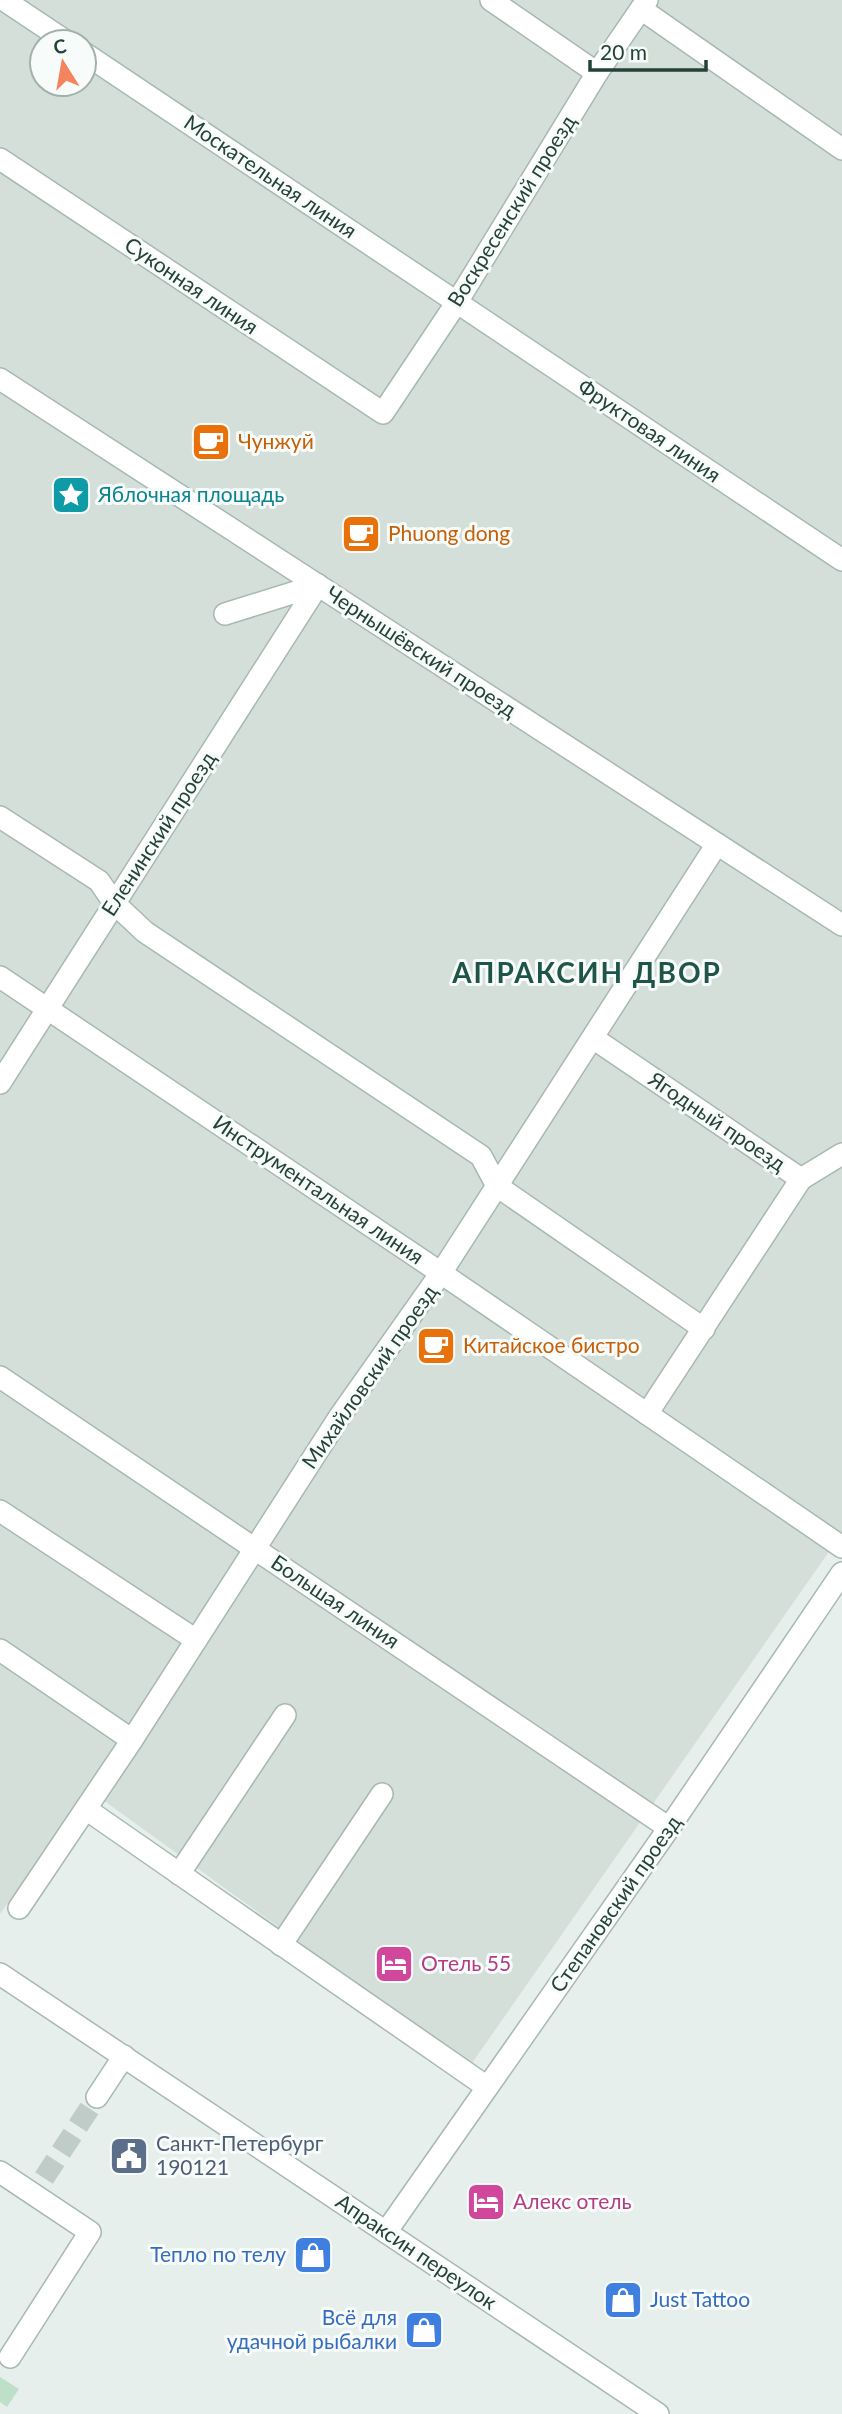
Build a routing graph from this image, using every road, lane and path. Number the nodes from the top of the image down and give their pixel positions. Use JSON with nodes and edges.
{"nodes":[{"id":1,"x":4,"y":0,"type":"edge"},
{"id":2,"x":491,"y":0,"type":"edge"},
{"id":3,"x":644,"y":5,"type":"edge"},
{"id":4,"x":46,"y":28,"type":"edge"},
{"id":5,"x":98,"y":62,"type":"edge"},
{"id":6,"x":597,"y":73,"type":"junction"},
{"id":7,"x":842,"y":149,"type":"edge"},
{"id":8,"x":0,"y":159,"type":"edge"},
{"id":9,"x":457,"y":302,"type":"junction"},
{"id":10,"x":0,"y":379,"type":"edge"},
{"id":11,"x":383,"y":413,"type":"joint"},
{"id":12,"x":839,"y":553,"type":"edge"},
{"id":13,"x":318,"y":585,"type":"junction"},
{"id":14,"x":225,"y":614,"type":"dead end"},
{"id":15,"x":0,"y":817,"type":"edge"},
{"id":16,"x":717,"y":844,"type":"junction"},
{"id":17,"x":114,"y":903,"type":"junction"},
{"id":18,"x":842,"y":925,"type":"edge"},
{"id":19,"x":0,"y":977,"type":"edge"},
{"id":20,"x":47,"y":1009,"type":"junction"},
{"id":21,"x":593,"y":1038,"type":"junction"},
{"id":22,"x":0,"y":1083,"type":"edge"},
{"id":23,"x":842,"y":1154,"type":"edge"},
{"id":24,"x":801,"y":1179,"type":"junction"},
{"id":25,"x":497,"y":1186,"type":"junction"},
{"id":26,"x":441,"y":1273,"type":"junction"},
{"id":27,"x":704,"y":1329,"type":"junction"},
{"id":28,"x":0,"y":1377,"type":"edge"},
{"id":29,"x":647,"y":1414,"type":"junction"},
{"id":30,"x":0,"y":1511,"type":"edge"},
{"id":31,"x":842,"y":1547,"type":"edge"},
{"id":32,"x":255,"y":1548,"type":"junction"},
{"id":33,"x":842,"y":1573,"type":"edge"},
{"id":34,"x":196,"y":1640,"type":"junction"},
{"id":35,"x":0,"y":1650,"type":"edge"},
{"id":36,"x":285,"y":1715,"type":"dead end"},
{"id":37,"x":132,"y":1740,"type":"junction"},
{"id":38,"x":382,"y":1794,"type":"dead end"},
{"id":39,"x":86,"y":1809,"type":"junction"},
{"id":40,"x":669,"y":1828,"type":"junction"},
{"id":41,"x":179,"y":1874,"type":"junction"},
{"id":42,"x":19,"y":1908,"type":"dead end"},
{"id":43,"x":281,"y":1945,"type":"junction"},
{"id":44,"x":0,"y":1974,"type":"edge"},
{"id":45,"x":124,"y":2056,"type":"junction"},
{"id":46,"x":487,"y":2087,"type":"junction"},
{"id":47,"x":97,"y":2097,"type":"tunnel mouth"},
{"id":48,"x":0,"y":2172,"type":"edge"},
{"id":49,"x":386,"y":2232,"type":"junction"},
{"id":50,"x":10,"y":2357,"type":"dead end"},
{"id":51,"x":648,"y":2411,"type":"edge"}],
"edges":[{"from":1,"to":4,"type":"street"},
{"from":2,"to":6,"type":"street"},
{"from":3,"to":6,"type":"street","name":"Воскресенский проезд"},
{"from":3,"to":7,"type":"street"},
{"from":5,"to":9,"type":"street","name":"Москательная линия"},
{"from":6,"to":9,"type":"street","name":"Воскресенский проезд"},
{"from":8,"to":11,"type":"street","name":"Суконная линия"},
{"from":9,"to":11,"type":"street","name":"Воскресенский проезд"},
{"from":9,"to":12,"type":"street","name":"Фруктовая линия"},
{"from":10,"to":13,"type":"street","name":"Чернышёвский проезд"},
{"from":13,"to":14,"type":"street"},
{"from":13,"to":16,"type":"street","name":"Чернышёвский проезд"},
{"from":13,"to":17,"type":"street","name":"Еленинский проезд"},
{"from":15,"to":17,"type":"street"},
{"from":16,"to":18,"type":"street","name":"Чернышёвский проезд"},
{"from":16,"to":21,"type":"street","name":"Михайловский проезд"},
{"from":17,"to":20,"type":"street","name":"Еленинский проезд"},
{"from":17,"to":25,"type":"street"},
{"from":19,"to":20,"type":"street","name":"Инструментальная линия"},
{"from":20,"to":22,"type":"street","name":"Еленинский проезд"},
{"from":20,"to":26,"type":"street","name":"Инструментальная линия"},
{"from":21,"to":24,"type":"street","name":"Ягодный проезд"},
{"from":21,"to":25,"type":"street","name":"Михайловский проезд"},
{"from":23,"to":24,"type":"street","name":"Ягодный проезд"},
{"from":24,"to":27,"type":"street"},
{"from":25,"to":26,"type":"street","name":"Михайловский проезд"},
{"from":25,"to":27,"type":"street"},
{"from":26,"to":29,"type":"street","name":"Инструментальная линия"},
{"from":26,"to":32,"type":"street","name":"Михайловский проезд"},
{"from":27,"to":29,"type":"street"},
{"from":28,"to":32,"type":"street","name":"Большая линия"},
{"from":29,"to":31,"type":"street","name":"Инструментальная линия"},
{"from":30,"to":34,"type":"street"},
{"from":32,"to":34,"type":"street","name":"Михайловский проезд"},
{"from":32,"to":40,"type":"street","name":"Большая линия"},
{"from":33,"to":40,"type":"street","name":"Степановский проезд"},
{"from":34,"to":37,"type":"street","name":"Михайловский проезд"},
{"from":35,"to":37,"type":"street"},
{"from":36,"to":41,"type":"street"},
{"from":37,"to":39,"type":"street","name":"Михайловский проезд"},
{"from":38,"to":43,"type":"street"},
{"from":39,"to":41,"type":"street"},
{"from":39,"to":42,"type":"street","name":"Михайловский проезд"},
{"from":40,"to":46,"type":"street","name":"Степановский проезд"},
{"from":41,"to":43,"type":"street"},
{"from":43,"to":46,"type":"street"},
{"from":44,"to":45,"type":"street","name":"Апраксин переулок"},
{"from":45,"to":47,"type":"street"},
{"from":45,"to":49,"type":"street","name":"Апраксин переулок"},
{"from":46,"to":49,"type":"street","name":"Степановский проезд"},
{"from":48,"to":50,"type":"street"},
{"from":49,"to":51,"type":"street","name":"Апраксин переулок"}]}
